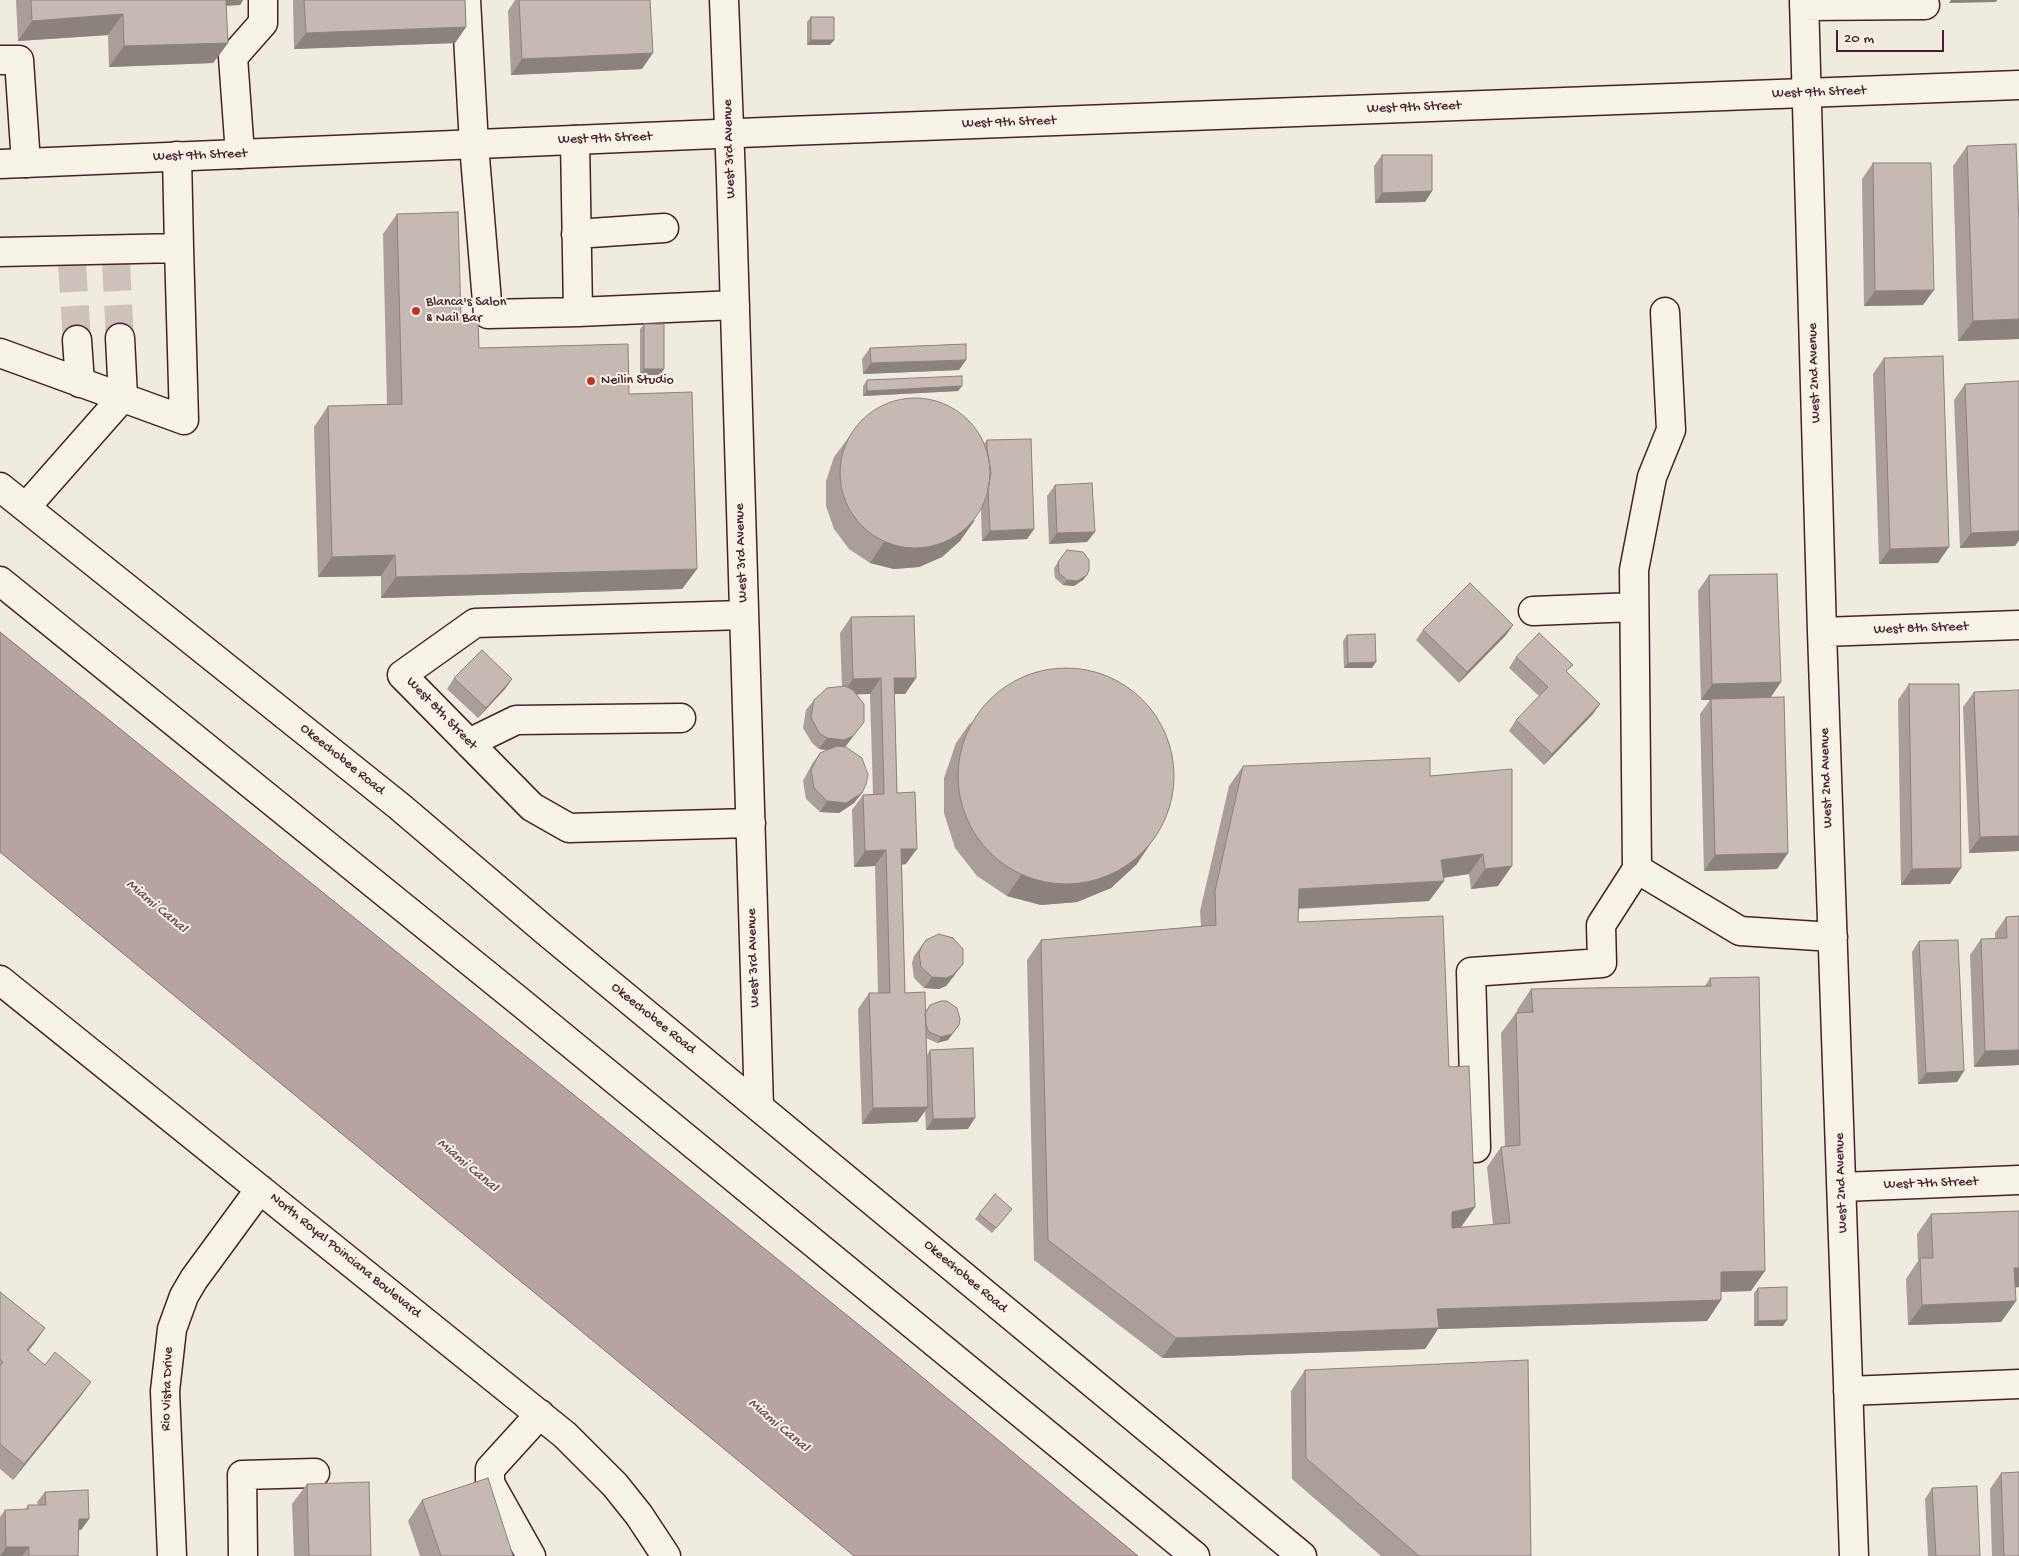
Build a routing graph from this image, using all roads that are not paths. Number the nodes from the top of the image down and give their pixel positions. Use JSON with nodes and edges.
{"nodes":[{"id":1,"x":263,"y":0,"type":"edge"},
{"id":2,"x":466,"y":0,"type":"edge"},
{"id":3,"x":724,"y":0,"type":"edge"},
{"id":4,"x":1804,"y":3,"type":"edge"},
{"id":5,"x":1925,"y":5,"type":"dead end"},
{"id":6,"x":0,"y":60,"type":"edge"},
{"id":7,"x":2019,"y":85,"type":"edge"},
{"id":8,"x":1807,"y":93,"type":"junction"},
{"id":9,"x":730,"y":133,"type":"junction"},
{"id":10,"x":575,"y":140,"type":"junction"},
{"id":11,"x":474,"y":144,"type":"junction"},
{"id":12,"x":240,"y":154,"type":"junction"},
{"id":13,"x":177,"y":156,"type":"junction"},
{"id":14,"x":13,"y":163,"type":"edge"},
{"id":15,"x":664,"y":228,"type":"dead end"},
{"id":16,"x":576,"y":234,"type":"junction"},
{"id":17,"x":179,"y":248,"type":"junction"},
{"id":18,"x":0,"y":252,"type":"edge"},
{"id":19,"x":735,"y":305,"type":"junction"},
{"id":20,"x":578,"y":312,"type":"junction"},
{"id":21,"x":1665,"y":312,"type":"dead end"},
{"id":22,"x":120,"y":338,"type":"tunnel mouth"},
{"id":23,"x":77,"y":340,"type":"tunnel mouth"},
{"id":24,"x":0,"y":353,"type":"edge"},
{"id":25,"x":80,"y":384,"type":"junction"},
{"id":26,"x":123,"y":396,"type":"junction"},
{"id":27,"x":0,"y":487,"type":"edge"},
{"id":28,"x":26,"y":507,"type":"junction"},
{"id":29,"x":0,"y":581,"type":"edge"},
{"id":30,"x":1634,"y":607,"type":"junction"},
{"id":31,"x":1533,"y":611,"type":"dead end"},
{"id":32,"x":744,"y":615,"type":"junction"},
{"id":33,"x":2019,"y":626,"type":"edge"},
{"id":34,"x":1822,"y":632,"type":"junction"},
{"id":35,"x":681,"y":718,"type":"dead end"},
{"id":36,"x":469,"y":743,"type":"junction"},
{"id":37,"x":751,"y":824,"type":"junction"},
{"id":38,"x":1636,"y":869,"type":"junction"},
{"id":39,"x":1833,"y":937,"type":"junction"},
{"id":40,"x":0,"y":980,"type":"edge"},
{"id":41,"x":759,"y":1107,"type":"junction"},
{"id":42,"x":1476,"y":1148,"type":"dead end"},
{"id":43,"x":2019,"y":1180,"type":"edge"},
{"id":44,"x":1842,"y":1187,"type":"junction"},
{"id":45,"x":260,"y":1189,"type":"junction"},
{"id":46,"x":2019,"y":1384,"type":"edge"},
{"id":47,"x":1848,"y":1391,"type":"junction"},
{"id":48,"x":540,"y":1414,"type":"junction"},
{"id":49,"x":315,"y":1473,"type":"dead end"},
{"id":50,"x":172,"y":1556,"type":"edge"},
{"id":51,"x":244,"y":1556,"type":"edge"},
{"id":52,"x":532,"y":1556,"type":"edge"},
{"id":53,"x":666,"y":1556,"type":"edge"},
{"id":54,"x":1196,"y":1556,"type":"edge"},
{"id":55,"x":1302,"y":1556,"type":"edge"},
{"id":56,"x":1854,"y":1556,"type":"edge"}],
"edges":[{"from":1,"to":12,"type":"main road"},
{"from":2,"to":11,"type":"main road"},
{"from":3,"to":9,"type":"main road","name":"West 3rd Avenue"},
{"from":4,"to":5,"type":"main road"},
{"from":4,"to":8,"type":"main road","name":"West 2nd Avenue"},
{"from":6,"to":14,"type":"main road"},
{"from":7,"to":8,"type":"main road","name":"West 9th Street"},
{"from":8,"to":9,"type":"main road","name":"West 9th Street"},
{"from":8,"to":34,"type":"main road","name":"West 2nd Avenue"},
{"from":9,"to":10,"type":"main road","name":"West 9th Street"},
{"from":9,"to":19,"type":"main road","name":"West 3rd Avenue"},
{"from":10,"to":11,"type":"main road","name":"West 9th Street"},
{"from":10,"to":16,"type":"main road"},
{"from":11,"to":12,"type":"main road","name":"West 9th Street"},
{"from":11,"to":20,"type":"main road"},
{"from":12,"to":13,"type":"main road","name":"West 9th Street"},
{"from":13,"to":14,"type":"main road","name":"West 9th Street"},
{"from":13,"to":17,"type":"main road"},
{"from":15,"to":16,"type":"main road"},
{"from":16,"to":20,"type":"main road"},
{"from":17,"to":18,"type":"main road"},
{"from":17,"to":26,"type":"main road"},
{"from":19,"to":20,"type":"main road"},
{"from":19,"to":32,"type":"main road","name":"West 3rd Avenue"},
{"from":21,"to":30,"type":"main road"},
{"from":22,"to":26,"type":"main road"},
{"from":23,"to":25,"type":"main road"},
{"from":24,"to":25,"type":"main road"},
{"from":25,"to":26,"type":"main road"},
{"from":26,"to":28,"type":"main road"},
{"from":27,"to":28,"type":"main road","name":"Okeechobee Road"},
{"from":28,"to":41,"type":"main road","name":"Okeechobee Road"},
{"from":29,"to":54,"type":"main road"},
{"from":30,"to":31,"type":"main road"},
{"from":30,"to":38,"type":"main road"},
{"from":32,"to":36,"type":"main road","name":"West 8th Street"},
{"from":32,"to":37,"type":"main road","name":"West 3rd Avenue"},
{"from":33,"to":34,"type":"main road","name":"West 8th Street"},
{"from":34,"to":39,"type":"main road","name":"West 2nd Avenue"},
{"from":35,"to":36,"type":"main road"},
{"from":36,"to":37,"type":"main road","name":"West 8th Street"},
{"from":37,"to":41,"type":"main road","name":"West 3rd Avenue"},
{"from":38,"to":39,"type":"main road"},
{"from":38,"to":42,"type":"main road"},
{"from":39,"to":44,"type":"main road","name":"West 2nd Avenue"},
{"from":40,"to":45,"type":"main road","name":"North Royal Poinciana Boulevard"},
{"from":41,"to":55,"type":"main road","name":"Okeechobee Road"},
{"from":43,"to":44,"type":"main road","name":"West 7th Street"},
{"from":44,"to":47,"type":"main road","name":"West 2nd Avenue"},
{"from":45,"to":48,"type":"main road","name":"North Royal Poinciana Boulevard"},
{"from":45,"to":50,"type":"main road","name":"Rio Vista Drive"},
{"from":46,"to":47,"type":"main road"},
{"from":47,"to":56,"type":"main road","name":"West 2nd Avenue"},
{"from":48,"to":52,"type":"main road"},
{"from":48,"to":53,"type":"main road","name":"North Royal Poinciana Boulevard"},
{"from":49,"to":51,"type":"main road"}]}
